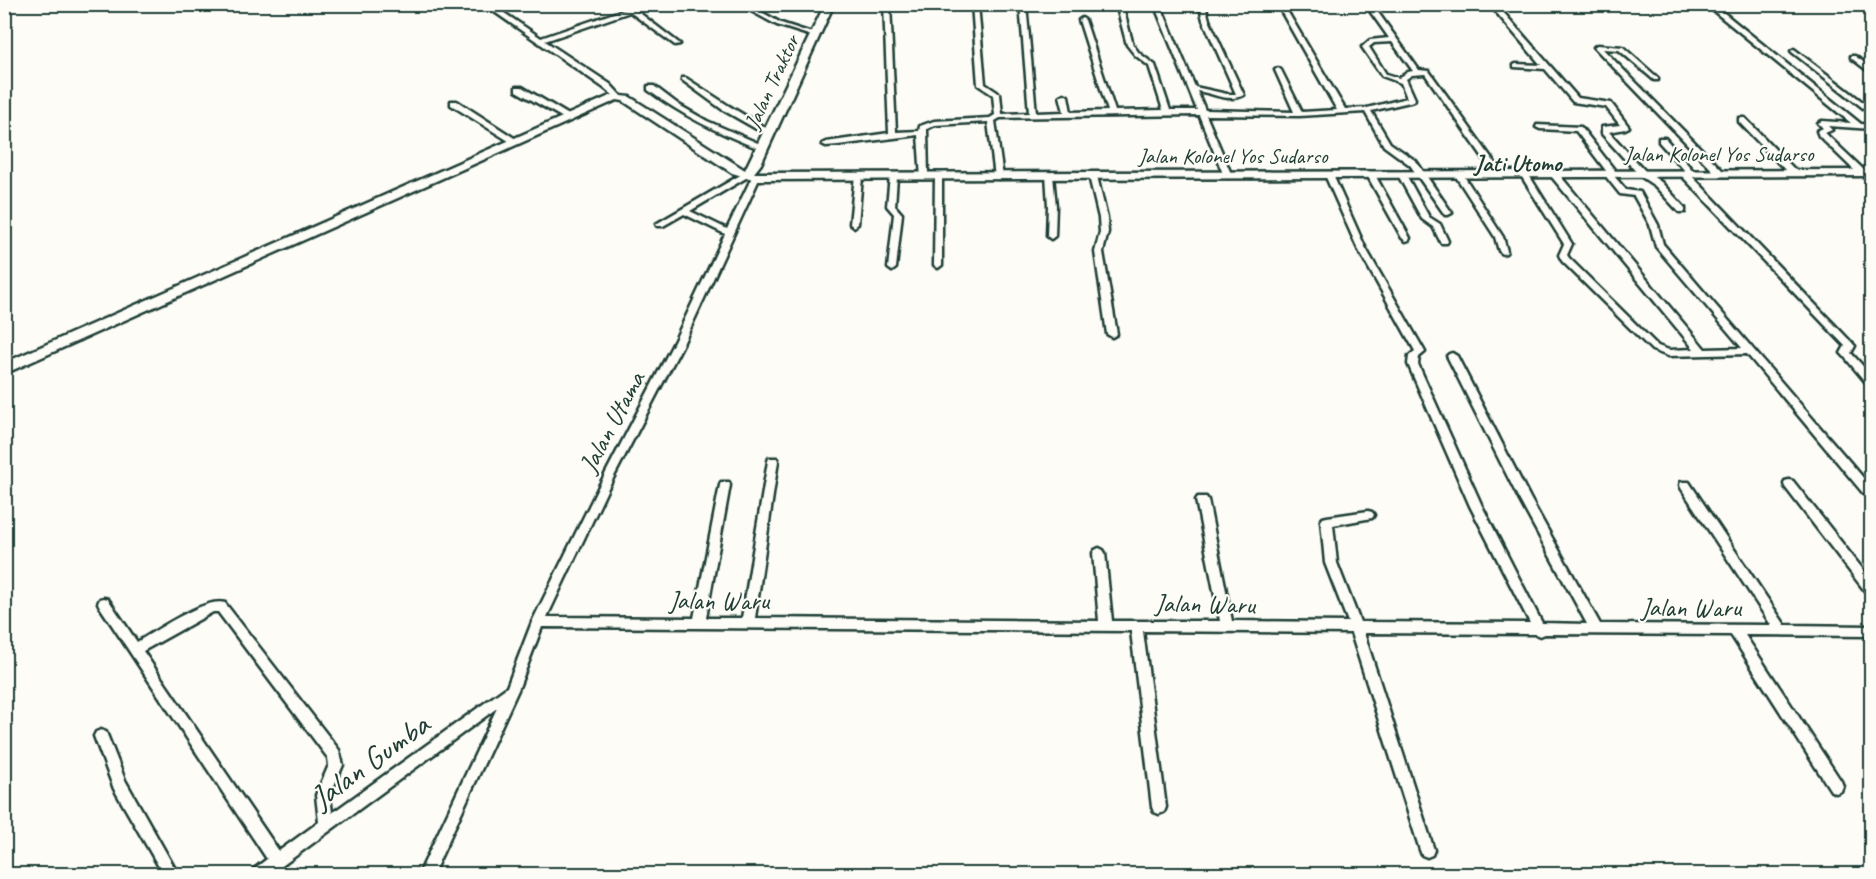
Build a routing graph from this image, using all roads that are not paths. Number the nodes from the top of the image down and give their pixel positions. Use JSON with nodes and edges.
{"nodes":[{"id":1,"x":486,"y":4,"type":"edge"},
{"id":2,"x":624,"y":4,"type":"edge"},
{"id":3,"x":741,"y":4,"type":"edge"},
{"id":4,"x":830,"y":4,"type":"edge"},
{"id":5,"x":887,"y":4,"type":"edge"},
{"id":6,"x":975,"y":4,"type":"edge"},
{"id":7,"x":1023,"y":4,"type":"edge"},
{"id":8,"x":1119,"y":4,"type":"edge"},
{"id":9,"x":1157,"y":4,"type":"edge"},
{"id":10,"x":1202,"y":4,"type":"edge"},
{"id":11,"x":1280,"y":4,"type":"edge"},
{"id":12,"x":1368,"y":4,"type":"edge"},
{"id":13,"x":1492,"y":4,"type":"edge"},
{"id":14,"x":1708,"y":4,"type":"edge"},
{"id":15,"x":631,"y":10,"type":"junction"},
{"id":16,"x":1082,"y":20,"type":"dead end"},
{"id":17,"x":815,"y":35,"type":"junction"},
{"id":18,"x":1393,"y":40,"type":"junction"},
{"id":19,"x":539,"y":41,"type":"junction"},
{"id":20,"x":677,"y":44,"type":"dead end"},
{"id":21,"x":1794,"y":51,"type":"dead end"},
{"id":22,"x":1853,"y":57,"type":"dead end"},
{"id":23,"x":1516,"y":66,"type":"dead end"},
{"id":24,"x":1548,"y":67,"type":"junction"},
{"id":25,"x":1278,"y":70,"type":"dead end"},
{"id":26,"x":1417,"y":72,"type":"junction"},
{"id":27,"x":1872,"y":72,"type":"edge"},
{"id":28,"x":684,"y":79,"type":"dead end"},
{"id":29,"x":1656,"y":79,"type":"dead end"},
{"id":30,"x":1401,"y":81,"type":"junction"},
{"id":31,"x":651,"y":88,"type":"dead end"},
{"id":32,"x":519,"y":89,"type":"dead end"},
{"id":33,"x":1193,"y":89,"type":"junction"},
{"id":34,"x":1064,"y":96,"type":"dead end"},
{"id":35,"x":618,"y":97,"type":"junction"},
{"id":36,"x":454,"y":103,"type":"dead end"},
{"id":37,"x":1367,"y":110,"type":"junction"},
{"id":38,"x":1341,"y":111,"type":"junction"},
{"id":39,"x":1112,"y":112,"type":"junction"},
{"id":40,"x":1167,"y":112,"type":"junction"},
{"id":41,"x":1202,"y":112,"type":"junction"},
{"id":42,"x":1872,"y":113,"type":"edge"},
{"id":43,"x":1068,"y":114,"type":"junction"},
{"id":44,"x":1299,"y":114,"type":"junction"},
{"id":45,"x":1033,"y":115,"type":"junction"},
{"id":46,"x":568,"y":117,"type":"junction"},
{"id":47,"x":995,"y":118,"type":"junction"},
{"id":48,"x":1742,"y":120,"type":"dead end"},
{"id":49,"x":1857,"y":124,"type":"junction"},
{"id":50,"x":1540,"y":127,"type":"dead end"},
{"id":51,"x":1872,"y":127,"type":"edge"},
{"id":52,"x":770,"y":133,"type":"junction"},
{"id":53,"x":892,"y":133,"type":"junction"},
{"id":54,"x":922,"y":133,"type":"junction"},
{"id":55,"x":1662,"y":140,"type":"dead end"},
{"id":56,"x":515,"y":141,"type":"junction"},
{"id":57,"x":826,"y":144,"type":"dead end"},
{"id":58,"x":763,"y":147,"type":"junction"},
{"id":59,"x":1688,"y":173,"type":"junction"},
{"id":60,"x":1720,"y":173,"type":"junction"},
{"id":61,"x":1793,"y":173,"type":"junction"},
{"id":62,"x":1867,"y":173,"type":"edge"},
{"id":63,"x":1499,"y":174,"type":"junction"},
{"id":64,"x":1524,"y":174,"type":"junction"},
{"id":65,"x":1554,"y":174,"type":"junction"},
{"id":66,"x":1611,"y":174,"type":"junction"},
{"id":67,"x":1643,"y":174,"type":"junction"},
{"id":68,"x":1329,"y":175,"type":"junction"},
{"id":69,"x":1371,"y":175,"type":"junction"},
{"id":70,"x":1402,"y":175,"type":"junction"},
{"id":71,"x":1422,"y":175,"type":"junction"},
{"id":72,"x":1459,"y":175,"type":"junction"},
{"id":73,"x":752,"y":176,"type":"junction"},
{"id":74,"x":1048,"y":176,"type":"junction"},
{"id":75,"x":1094,"y":176,"type":"junction"},
{"id":76,"x":1228,"y":176,"type":"junction"},
{"id":77,"x":858,"y":177,"type":"junction"},
{"id":78,"x":893,"y":177,"type":"junction"},
{"id":79,"x":924,"y":177,"type":"junction"},
{"id":80,"x":938,"y":177,"type":"junction"},
{"id":81,"x":999,"y":177,"type":"junction"},
{"id":82,"x":1682,"y":210,"type":"dead end"},
{"id":83,"x":684,"y":211,"type":"junction"},
{"id":84,"x":1448,"y":213,"type":"dead end"},
{"id":85,"x":660,"y":224,"type":"dead end"},
{"id":86,"x":854,"y":224,"type":"dead end"},
{"id":87,"x":729,"y":233,"type":"junction"},
{"id":88,"x":1051,"y":236,"type":"dead end"},
{"id":89,"x":1406,"y":238,"type":"dead end"},
{"id":90,"x":1444,"y":241,"type":"dead end"},
{"id":91,"x":1503,"y":251,"type":"dead end"},
{"id":92,"x":938,"y":265,"type":"dead end"},
{"id":93,"x":892,"y":268,"type":"dead end"},
{"id":94,"x":1112,"y":334,"type":"dead end"},
{"id":95,"x":1750,"y":351,"type":"junction"},
{"id":96,"x":1702,"y":352,"type":"junction"},
{"id":97,"x":1452,"y":356,"type":"dead end"},
{"id":98,"x":4,"y":369,"type":"edge"},
{"id":99,"x":1872,"y":383,"type":"edge"},
{"id":100,"x":773,"y":461,"type":"dead end"},
{"id":101,"x":725,"y":484,"type":"dead end"},
{"id":102,"x":1685,"y":484,"type":"dead end"},
{"id":103,"x":1789,"y":484,"type":"dead end"},
{"id":104,"x":1872,"y":496,"type":"edge"},
{"id":105,"x":1202,"y":500,"type":"dead end"},
{"id":106,"x":1368,"y":515,"type":"dead end"},
{"id":107,"x":1099,"y":553,"type":"dead end"},
{"id":108,"x":1872,"y":591,"type":"edge"},
{"id":109,"x":104,"y":603,"type":"dead end"},
{"id":110,"x":538,"y":622,"type":"junction"},
{"id":111,"x":699,"y":622,"type":"junction"},
{"id":112,"x":748,"y":622,"type":"junction"},
{"id":113,"x":1106,"y":625,"type":"junction"},
{"id":114,"x":1136,"y":625,"type":"junction"},
{"id":115,"x":1227,"y":627,"type":"junction"},
{"id":116,"x":1356,"y":628,"type":"junction"},
{"id":117,"x":1734,"y":629,"type":"junction"},
{"id":118,"x":1597,"y":630,"type":"junction"},
{"id":119,"x":1781,"y":630,"type":"junction"},
{"id":120,"x":1540,"y":631,"type":"junction"},
{"id":121,"x":1869,"y":634,"type":"edge"},
{"id":122,"x":136,"y":649,"type":"junction"},
{"id":123,"x":512,"y":690,"type":"junction"},
{"id":124,"x":101,"y":736,"type":"dead end"},
{"id":125,"x":1836,"y":786,"type":"dead end"},
{"id":126,"x":1159,"y":807,"type":"dead end"},
{"id":127,"x":326,"y":826,"type":"junction"},
{"id":128,"x":1427,"y":850,"type":"dead end"},
{"id":129,"x":278,"y":861,"type":"junction"},
{"id":130,"x":171,"y":874,"type":"edge"},
{"id":131,"x":259,"y":874,"type":"edge"},
{"id":132,"x":426,"y":874,"type":"edge"}],
"edges":[{"from":1,"to":19,"type":"street"},
{"from":2,"to":15,"type":"street"},
{"from":3,"to":17,"type":"street"},
{"from":4,"to":17,"type":"street","name":"Jalan Traktor"},
{"from":5,"to":53,"type":"street"},
{"from":6,"to":47,"type":"street"},
{"from":7,"to":45,"type":"street"},
{"from":8,"to":40,"type":"street"},
{"from":9,"to":33,"type":"street"},
{"from":10,"to":33,"type":"street"},
{"from":11,"to":38,"type":"street"},
{"from":12,"to":18,"type":"street"},
{"from":13,"to":24,"type":"street"},
{"from":14,"to":49,"type":"street"},
{"from":15,"to":19,"type":"street"},
{"from":15,"to":20,"type":"street"},
{"from":16,"to":39,"type":"street"},
{"from":17,"to":52,"type":"street","name":"Jalan Traktor"},
{"from":18,"to":26,"type":"street"},
{"from":18,"to":30,"type":"street"},
{"from":19,"to":35,"type":"street"},
{"from":21,"to":42,"type":"street"},
{"from":22,"to":27,"type":"street"},
{"from":23,"to":24,"type":"street"},
{"from":24,"to":67,"type":"street"},
{"from":25,"to":44,"type":"street"},
{"from":26,"to":30,"type":"street"},
{"from":26,"to":63,"type":"street"},
{"from":28,"to":52,"type":"street"},
{"from":29,"to":60,"type":"street"},
{"from":30,"to":37,"type":"street"},
{"from":31,"to":58,"type":"street"},
{"from":32,"to":46,"type":"street"},
{"from":33,"to":41,"type":"street"},
{"from":34,"to":43,"type":"street"},
{"from":35,"to":46,"type":"street"},
{"from":35,"to":73,"type":"street"},
{"from":36,"to":56,"type":"street"},
{"from":37,"to":38,"type":"street"},
{"from":37,"to":71,"type":"street"},
{"from":38,"to":44,"type":"street"},
{"from":39,"to":40,"type":"street"},
{"from":39,"to":43,"type":"street"},
{"from":40,"to":41,"type":"street"},
{"from":41,"to":44,"type":"street"},
{"from":41,"to":76,"type":"street"},
{"from":43,"to":45,"type":"street"},
{"from":45,"to":47,"type":"street"},
{"from":46,"to":56,"type":"street"},
{"from":47,"to":54,"type":"street"},
{"from":47,"to":81,"type":"street"},
{"from":48,"to":61,"type":"street"},
{"from":49,"to":51,"type":"street"},
{"from":49,"to":62,"type":"street"},
{"from":50,"to":66,"type":"street"},
{"from":52,"to":58,"type":"street","name":"Jalan Traktor"},
{"from":53,"to":54,"type":"street"},
{"from":53,"to":57,"type":"street"},
{"from":54,"to":79,"type":"street"},
{"from":55,"to":59,"type":"street"},
{"from":56,"to":98,"type":"street"},
{"from":58,"to":73,"type":"street","name":"Jalan Traktor"},
{"from":59,"to":60,"type":"street","name":"Jalan Kolonel Yos Sudarso"},
{"from":59,"to":67,"type":"street","name":"Jalan Kolonel Yos Sudarso"},
{"from":59,"to":99,"type":"street"},
{"from":60,"to":61,"type":"street","name":"Jalan Kolonel Yos Sudarso"},
{"from":61,"to":62,"type":"street","name":"Jalan Kolonel Yos Sudarso"},
{"from":63,"to":64,"type":"street","name":"Jalan Kolonel Yos Sudarso"},
{"from":63,"to":72,"type":"street","name":"Jalan Kolonel Yos Sudarso"},
{"from":64,"to":65,"type":"street","name":"Jalan Kolonel Yos Sudarso"},
{"from":64,"to":96,"type":"street"},
{"from":65,"to":66,"type":"street","name":"Jalan Kolonel Yos Sudarso"},
{"from":65,"to":96,"type":"street"},
{"from":66,"to":67,"type":"street","name":"Jalan Kolonel Yos Sudarso"},
{"from":66,"to":95,"type":"street"},
{"from":67,"to":82,"type":"street"},
{"from":68,"to":69,"type":"street","name":"Jalan Kolonel Yos Sudarso"},
{"from":68,"to":76,"type":"street","name":"Jalan Kolonel Yos Sudarso"},
{"from":68,"to":120,"type":"street"},
{"from":69,"to":70,"type":"street","name":"Jalan Kolonel Yos Sudarso"},
{"from":69,"to":89,"type":"street"},
{"from":70,"to":71,"type":"street","name":"Jalan Kolonel Yos Sudarso"},
{"from":70,"to":90,"type":"street"},
{"from":71,"to":72,"type":"street","name":"Jalan Kolonel Yos Sudarso"},
{"from":71,"to":84,"type":"street"},
{"from":72,"to":91,"type":"street"},
{"from":73,"to":77,"type":"street","name":"Jalan Kolonel Yos Sudarso"},
{"from":73,"to":83,"type":"street"},
{"from":73,"to":87,"type":"street","name":"Jalan Utama"},
{"from":74,"to":75,"type":"street","name":"Jalan Kolonel Yos Sudarso"},
{"from":74,"to":81,"type":"street","name":"Jalan Kolonel Yos Sudarso"},
{"from":74,"to":88,"type":"street"},
{"from":75,"to":76,"type":"street","name":"Jalan Kolonel Yos Sudarso"},
{"from":75,"to":94,"type":"street"},
{"from":77,"to":78,"type":"street","name":"Jalan Kolonel Yos Sudarso"},
{"from":77,"to":86,"type":"street"},
{"from":78,"to":79,"type":"street","name":"Jalan Kolonel Yos Sudarso"},
{"from":78,"to":93,"type":"street"},
{"from":79,"to":80,"type":"street","name":"Jalan Kolonel Yos Sudarso"},
{"from":80,"to":81,"type":"street","name":"Jalan Kolonel Yos Sudarso"},
{"from":80,"to":92,"type":"street"},
{"from":83,"to":85,"type":"street"},
{"from":83,"to":87,"type":"street"},
{"from":87,"to":110,"type":"street","name":"Jalan Utama"},
{"from":95,"to":96,"type":"street"},
{"from":95,"to":104,"type":"street"},
{"from":97,"to":118,"type":"street"},
{"from":100,"to":112,"type":"street"},
{"from":101,"to":111,"type":"street"},
{"from":102,"to":119,"type":"street"},
{"from":103,"to":108,"type":"street"},
{"from":105,"to":115,"type":"street"},
{"from":106,"to":116,"type":"street"},
{"from":107,"to":113,"type":"street"},
{"from":109,"to":122,"type":"street"},
{"from":110,"to":111,"type":"street","name":"Jalan Waru"},
{"from":110,"to":123,"type":"street","name":"Jalan Utama"},
{"from":111,"to":112,"type":"street","name":"Jalan Waru"},
{"from":112,"to":113,"type":"street","name":"Jalan Waru"},
{"from":113,"to":114,"type":"street","name":"Jalan Waru"},
{"from":114,"to":115,"type":"street","name":"Jalan Waru"},
{"from":114,"to":126,"type":"street"},
{"from":115,"to":116,"type":"street","name":"Jalan Waru"},
{"from":116,"to":120,"type":"street","name":"Jalan Waru"},
{"from":116,"to":128,"type":"street"},
{"from":117,"to":118,"type":"street","name":"Jalan Waru"},
{"from":117,"to":119,"type":"street","name":"Jalan Waru"},
{"from":117,"to":125,"type":"street"},
{"from":118,"to":120,"type":"street","name":"Jalan Waru"},
{"from":119,"to":121,"type":"street","name":"Jalan Waru"},
{"from":122,"to":127,"type":"street"},
{"from":122,"to":129,"type":"street"},
{"from":123,"to":127,"type":"street","name":"Jalan Gumba"},
{"from":123,"to":132,"type":"street","name":"Jalan Utama"},
{"from":124,"to":130,"type":"street"},
{"from":127,"to":129,"type":"street","name":"Jalan Gumba"},
{"from":129,"to":131,"type":"street","name":"Jalan Gumba"}]}
